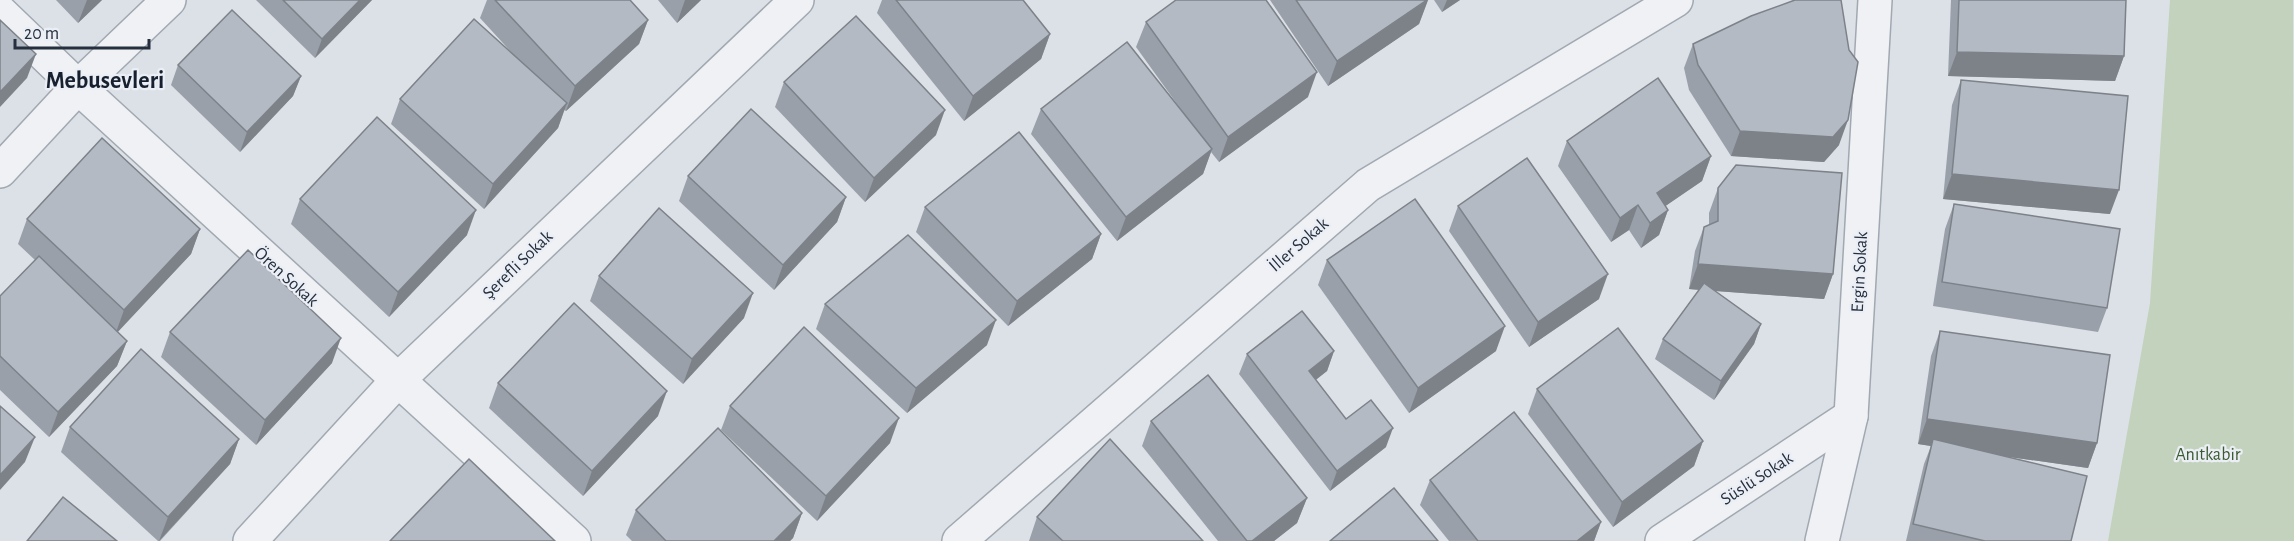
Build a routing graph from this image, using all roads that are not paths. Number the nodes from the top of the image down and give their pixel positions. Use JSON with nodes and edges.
{"nodes":[{"id":1,"x":169,"y":0,"type":"edge"},
{"id":2,"x":797,"y":0,"type":"edge"},
{"id":3,"x":1676,"y":0,"type":"edge"},
{"id":4,"x":1875,"y":0,"type":"edge"},
{"id":5,"x":0,"y":12,"type":"edge"},
{"id":6,"x":78,"y":87,"type":"junction"},
{"id":7,"x":0,"y":171,"type":"edge"},
{"id":8,"x":398,"y":380,"type":"junction"},
{"id":9,"x":1851,"y":416,"type":"junction"},
{"id":10,"x":250,"y":541,"type":"edge"},
{"id":11,"x":574,"y":541,"type":"edge"},
{"id":12,"x":959,"y":541,"type":"edge"},
{"id":13,"x":1662,"y":541,"type":"edge"},
{"id":14,"x":1822,"y":541,"type":"edge"}],
"edges":[{"from":1,"to":6,"type":"street"},
{"from":2,"to":8,"type":"street","name":"Şerefli Sokak"},
{"from":3,"to":12,"type":"street","name":"İller Sokak"},
{"from":4,"to":9,"type":"street","name":"Ergin Sokak"},
{"from":5,"to":6,"type":"street","name":"Ören Sokak"},
{"from":6,"to":7,"type":"street"},
{"from":6,"to":8,"type":"street","name":"Ören Sokak"},
{"from":8,"to":10,"type":"street","name":"Şerefli Sokak"},
{"from":8,"to":11,"type":"street","name":"Ören Sokak"},
{"from":9,"to":13,"type":"street","name":"Süslü Sokak"},
{"from":9,"to":14,"type":"street","name":"Ergin Sokak"}]}
